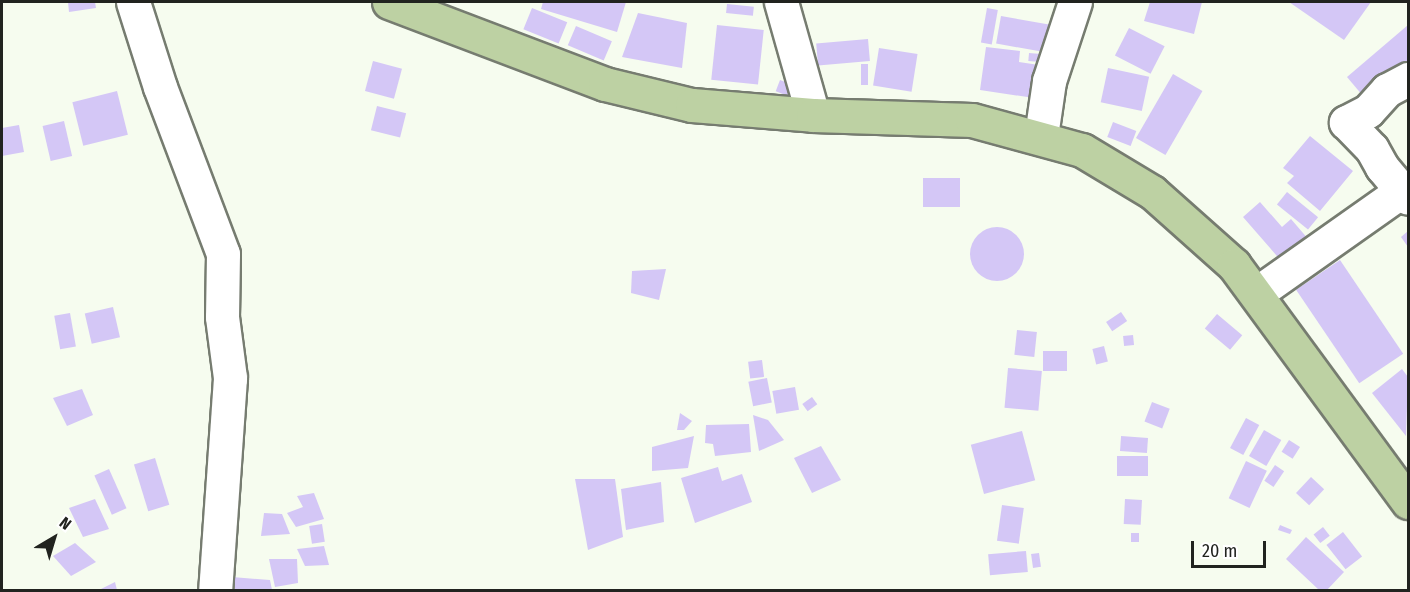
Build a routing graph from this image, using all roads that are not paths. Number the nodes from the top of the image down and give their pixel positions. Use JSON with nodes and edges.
{"nodes":[{"id":1,"x":133,"y":2,"type":"edge"},
{"id":2,"x":389,"y":2,"type":"edge"},
{"id":3,"x":781,"y":2,"type":"edge"},
{"id":4,"x":1075,"y":2,"type":"edge"},
{"id":5,"x":1408,"y":79,"type":"edge"},
{"id":6,"x":813,"y":115,"type":"junction"},
{"id":7,"x":1041,"y":136,"type":"junction"},
{"id":8,"x":1406,"y":194,"type":"edge"},
{"id":9,"x":1257,"y":293,"type":"junction"},
{"id":10,"x":1408,"y":502,"type":"edge"},
{"id":11,"x":215,"y":591,"type":"edge"}],
"edges":[{"from":1,"to":11,"type":"street"},
{"from":2,"to":6,"type":"main road"},
{"from":3,"to":6,"type":"street"},
{"from":4,"to":7,"type":"street"},
{"from":5,"to":8,"type":"street"},
{"from":6,"to":7,"type":"main road"},
{"from":7,"to":9,"type":"main road"},
{"from":8,"to":9,"type":"street"},
{"from":9,"to":10,"type":"main road"}]}
